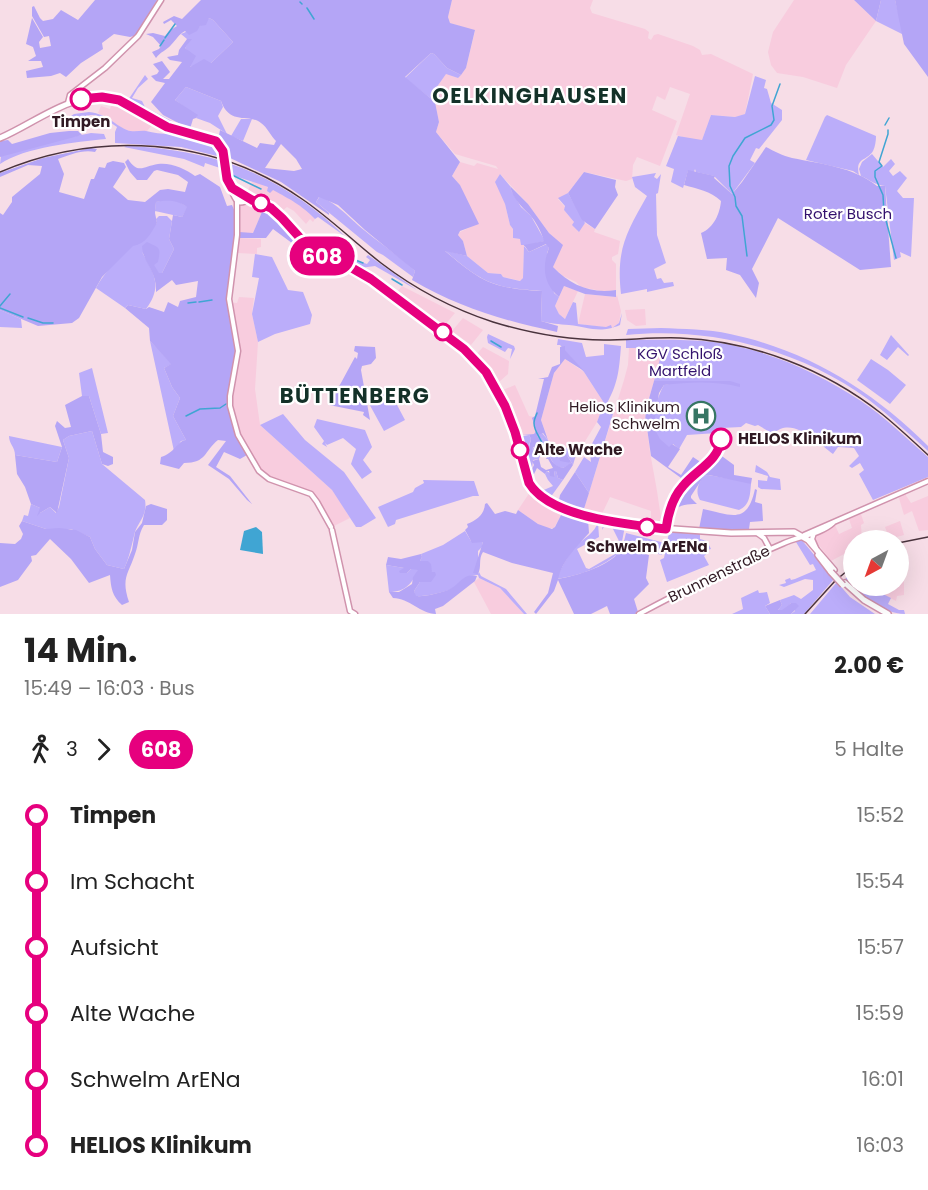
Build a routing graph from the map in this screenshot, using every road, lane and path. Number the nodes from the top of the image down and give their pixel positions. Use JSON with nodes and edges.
{"nodes":[{"id":1,"x":161,"y":0,"type":"edge"},
{"id":2,"x":68,"y":103,"type":"junction"},
{"id":3,"x":0,"y":138,"type":"edge"},
{"id":4,"x":240,"y":198,"type":"junction"},
{"id":5,"x":928,"y":481,"type":"edge"},
{"id":6,"x":833,"y":523,"type":"junction"},
{"id":7,"x":756,"y":533,"type":"junction"},
{"id":8,"x":814,"y":533,"type":"junction"},
{"id":9,"x":802,"y":536,"type":"junction"},
{"id":10,"x":817,"y":548,"type":"junction"},
{"id":11,"x":770,"y":549,"type":"junction"},
{"id":12,"x":833,"y":571,"type":"junction"},
{"id":13,"x":843,"y":583,"type":"edge"},
{"id":14,"x":855,"y":596,"type":"edge"},
{"id":15,"x":859,"y":596,"type":"edge"},
{"id":16,"x":348,"y":612,"type":"edge"},
{"id":17,"x":355,"y":614,"type":"edge"},
{"id":18,"x":639,"y":614,"type":"edge"},
{"id":19,"x":880,"y":614,"type":"edge"},
{"id":20,"x":888,"y":614,"type":"edge"}],
"edges":[{"from":1,"to":2,"type":"main road"},
{"from":2,"to":3,"type":"main road"},
{"from":2,"to":4,"type":"main road"},
{"from":4,"to":7,"type":"main road"},
{"from":4,"to":16,"type":"main road"},
{"from":5,"to":6,"type":"main road"},
{"from":6,"to":8,"type":"main road"},
{"from":6,"to":9,"type":"main road"},
{"from":7,"to":9,"type":"main road"},
{"from":7,"to":11,"type":"main road"},
{"from":8,"to":9,"type":"main road"},
{"from":8,"to":10,"type":"main road"},
{"from":9,"to":10,"type":"main road"},
{"from":9,"to":11,"type":"main road","name":"Brunnenstraße"},
{"from":9,"to":12,"type":"main road"},
{"from":10,"to":12,"type":"main road"},
{"from":11,"to":18,"type":"main road","name":"Brunnenstraße"},
{"from":12,"to":13,"type":"main road","bridge":true},
{"from":14,"to":19,"type":"main road"},
{"from":15,"to":20,"type":"main road"},
{"from":16,"to":17,"type":"main road"}]}
